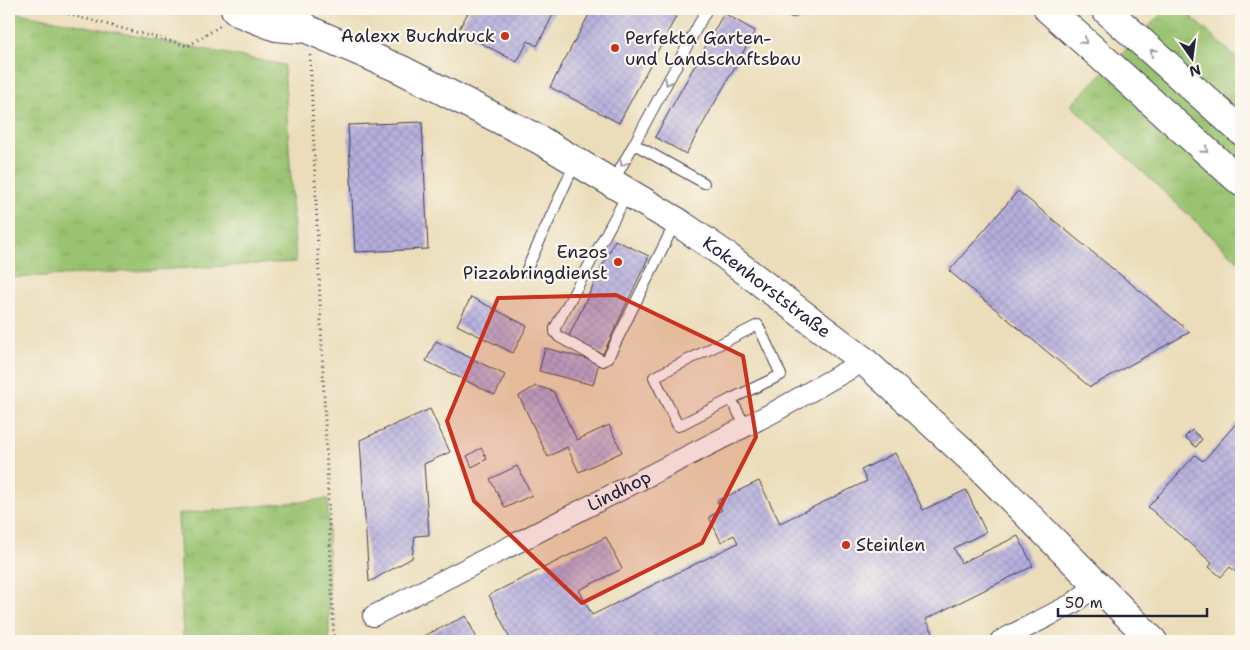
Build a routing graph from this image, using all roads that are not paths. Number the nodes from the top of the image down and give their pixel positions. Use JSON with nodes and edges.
{"nodes":[{"id":1,"x":277,"y":9,"type":"edge"},
{"id":2,"x":707,"y":9,"type":"edge"},
{"id":3,"x":1048,"y":9,"type":"edge"},
{"id":4,"x":1105,"y":9,"type":"edge"},
{"id":5,"x":230,"y":16,"type":"edge"},
{"id":6,"x":309,"y":30,"type":"junction"},
{"id":7,"x":1241,"y":131,"type":"edge"},
{"id":8,"x":634,"y":144,"type":"junction"},
{"id":9,"x":576,"y":161,"type":"junction"},
{"id":10,"x":1241,"y":182,"type":"edge"},
{"id":11,"x":704,"y":184,"type":"dead end"},
{"id":12,"x":620,"y":187,"type":"junction"},
{"id":13,"x":676,"y":221,"type":"junction"},
{"id":14,"x":526,"y":272,"type":"dead end"},
{"id":15,"x":864,"y":361,"type":"junction"},
{"id":16,"x":731,"y":399,"type":"junction"},
{"id":17,"x":746,"y":426,"type":"junction"},
{"id":18,"x":1098,"y":584,"type":"junction"},
{"id":19,"x":373,"y":616,"type":"dead end"},
{"id":20,"x":1000,"y":641,"type":"edge"},
{"id":21,"x":1153,"y":641,"type":"edge"}],
"edges":[{"from":1,"to":6,"type":"main road","name":"Kokenhorststraße"},
{"from":2,"to":8,"type":"lane","one_way":true},
{"from":3,"to":10,"type":"main road","one_way":true},
{"from":7,"to":4,"type":"main road","one_way":true},
{"from":5,"to":6,"type":"main road","name":"Kokenhorststraße"},
{"from":6,"to":9,"type":"main road","name":"Kokenhorststraße"},
{"from":8,"to":11,"type":"lane"},
{"from":8,"to":12,"type":"lane","one_way":true},
{"from":9,"to":12,"type":"main road","name":"Kokenhorststraße"},
{"from":9,"to":14,"type":"lane"},
{"from":12,"to":13,"type":"main road","name":"Kokenhorststraße"},
{"from":12,"to":13,"type":"lane"},
{"from":13,"to":15,"type":"main road","name":"Kokenhorststraße"},
{"from":15,"to":17,"type":"street","name":"Lindhop"},
{"from":15,"to":18,"type":"main road","name":"Kokenhorststraße"},
{"from":16,"to":16,"type":"lane"},
{"from":16,"to":17,"type":"lane"},
{"from":17,"to":19,"type":"street","name":"Lindhop"},
{"from":18,"to":20,"type":"street"},
{"from":18,"to":21,"type":"main road","name":"Kokenhorststraße"}]}
